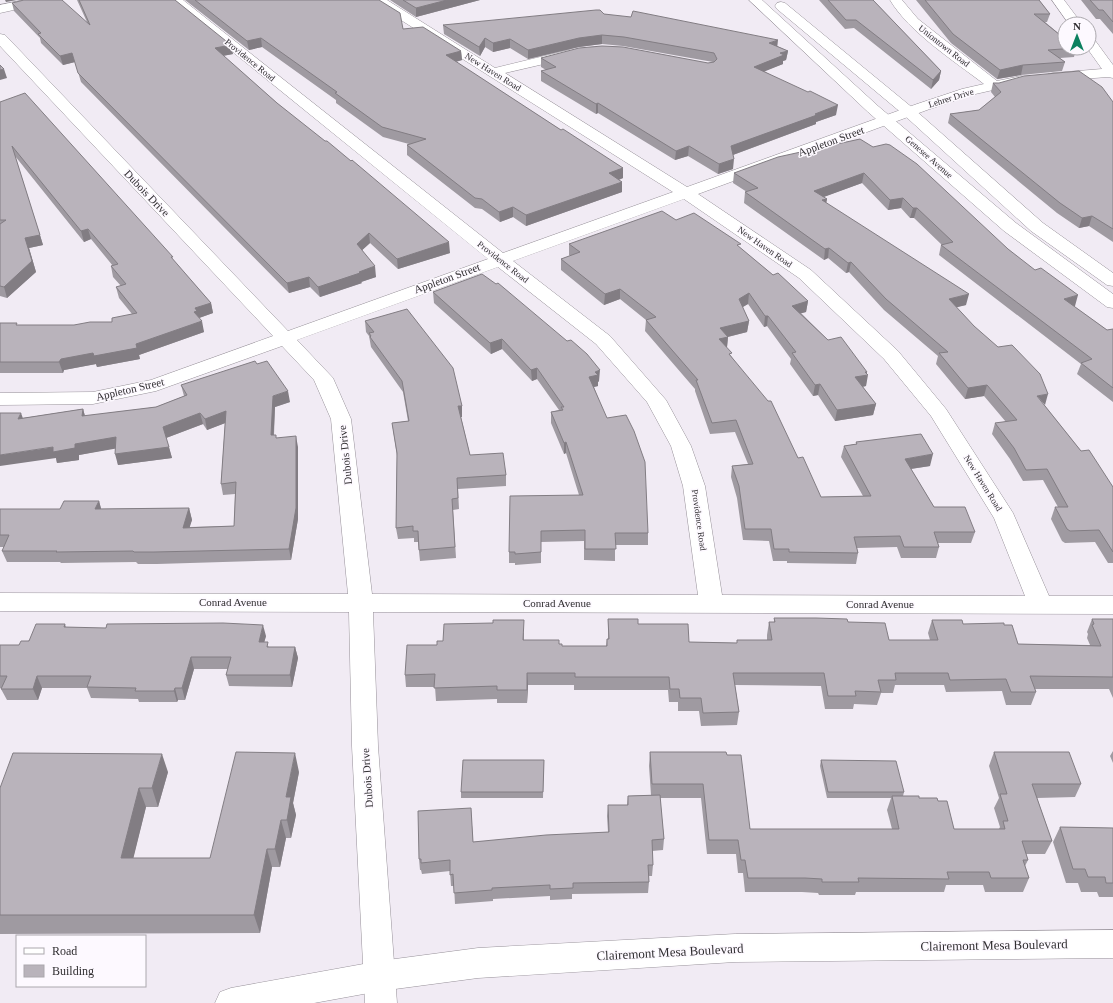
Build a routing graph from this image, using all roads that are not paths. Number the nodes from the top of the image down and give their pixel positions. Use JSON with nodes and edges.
{"nodes":[{"id":1,"x":41,"y":0,"type":"edge"},
{"id":2,"x":175,"y":0,"type":"edge"},
{"id":3,"x":378,"y":0,"type":"edge"},
{"id":4,"x":755,"y":0,"type":"edge"},
{"id":5,"x":774,"y":0,"type":"edge"},
{"id":6,"x":896,"y":0,"type":"edge"},
{"id":7,"x":1058,"y":0,"type":"edge"},
{"id":8,"x":0,"y":9,"type":"edge"},
{"id":9,"x":1070,"y":16,"type":"edge"},
{"id":10,"x":0,"y":38,"type":"edge"},
{"id":11,"x":579,"y":52,"type":"edge"},
{"id":12,"x":1097,"y":52,"type":"edge"},
{"id":13,"x":494,"y":72,"type":"junction"},
{"id":14,"x":1113,"y":73,"type":"edge"},
{"id":15,"x":996,"y":87,"type":"junction"},
{"id":16,"x":909,"y":112,"type":"junction"},
{"id":17,"x":886,"y":120,"type":"junction"},
{"id":18,"x":686,"y":193,"type":"junction"},
{"id":19,"x":499,"y":259,"type":"junction"},
{"id":20,"x":1113,"y":281,"type":"edge"},
{"id":21,"x":1113,"y":303,"type":"edge"},
{"id":22,"x":285,"y":337,"type":"junction"},
{"id":23,"x":0,"y":399,"type":"edge"},
{"id":24,"x":0,"y":602,"type":"edge"},
{"id":25,"x":361,"y":602,"type":"junction"},
{"id":26,"x":711,"y":603,"type":"junction"},
{"id":27,"x":1042,"y":605,"type":"junction"},
{"id":28,"x":1113,"y":605,"type":"edge"},
{"id":29,"x":1113,"y":944,"type":"edge"},
{"id":30,"x":380,"y":989,"type":"edge"},
{"id":31,"x":231,"y":1003,"type":"edge"}],
"edges":[{"from":1,"to":8,"type":"street"},
{"from":2,"to":19,"type":"street","name":"Providence Road"},
{"from":3,"to":13,"type":"street","name":"New Haven Road"},
{"from":4,"to":17,"type":"street","name":"Genesee Avenue"},
{"from":5,"to":16,"type":"street","name":"Genesee Avenue"},
{"from":6,"to":15,"type":"street","name":"Uniontown Road"},
{"from":7,"to":9,"type":"street"},
{"from":10,"to":22,"type":"street","name":"Dubois Drive"},
{"from":11,"to":13,"type":"street"},
{"from":12,"to":14,"type":"street"},
{"from":13,"to":18,"type":"street","name":"New Haven Road"},
{"from":14,"to":15,"type":"street","name":"Lehrer Drive"},
{"from":15,"to":16,"type":"street","name":"Lehrer Drive"},
{"from":16,"to":17,"type":"street","name":"Lehrer Drive"},
{"from":16,"to":20,"type":"street","name":"Genesee Avenue"},
{"from":17,"to":18,"type":"street","name":"Appleton Street"},
{"from":17,"to":21,"type":"street","name":"Genesee Avenue"},
{"from":18,"to":19,"type":"street","name":"Appleton Street"},
{"from":18,"to":27,"type":"street","name":"New Haven Road"},
{"from":19,"to":22,"type":"street","name":"Appleton Street"},
{"from":19,"to":26,"type":"street","name":"Providence Road"},
{"from":22,"to":23,"type":"street","name":"Appleton Street"},
{"from":22,"to":25,"type":"street","name":"Dubois Drive"},
{"from":24,"to":25,"type":"street","name":"Conrad Avenue"},
{"from":25,"to":26,"type":"street","name":"Conrad Avenue"},
{"from":25,"to":30,"type":"street","name":"Dubois Drive"},
{"from":26,"to":27,"type":"street","name":"Conrad Avenue"},
{"from":27,"to":28,"type":"street","name":"Conrad Avenue"},
{"from":29,"to":30,"type":"street","name":"Clairemont Mesa Boulevard"},
{"from":30,"to":31,"type":"street","name":"Clairemont Mesa Boulevard"}]}
